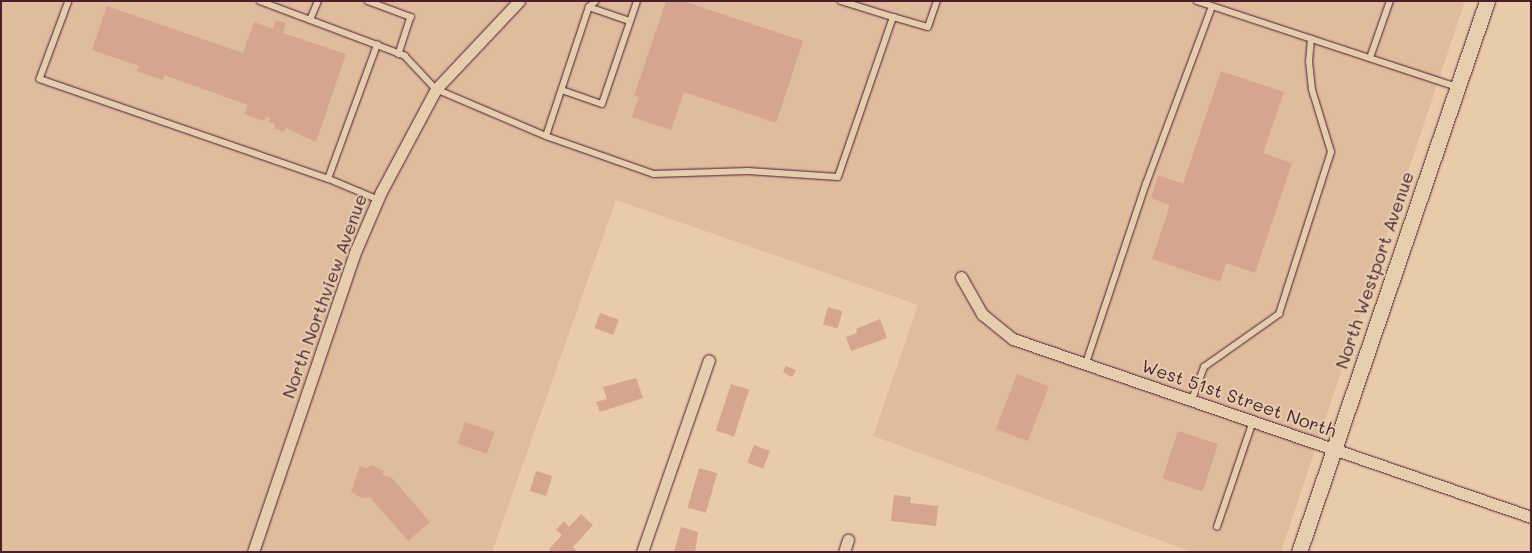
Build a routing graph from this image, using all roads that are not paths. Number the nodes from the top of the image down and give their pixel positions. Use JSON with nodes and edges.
{"nodes":[{"id":1,"x":69,"y":1,"type":"edge"},
{"id":2,"x":260,"y":1,"type":"edge"},
{"id":3,"x":318,"y":1,"type":"edge"},
{"id":4,"x":368,"y":1,"type":"edge"},
{"id":5,"x":519,"y":1,"type":"edge"},
{"id":6,"x":596,"y":1,"type":"edge"},
{"id":7,"x":637,"y":1,"type":"edge"},
{"id":8,"x":841,"y":1,"type":"edge"},
{"id":9,"x":937,"y":1,"type":"edge"},
{"id":10,"x":1197,"y":1,"type":"edge"},
{"id":11,"x":1390,"y":1,"type":"edge"},
{"id":12,"x":1487,"y":1,"type":"edge"},
{"id":13,"x":589,"y":6,"type":"junction"},
{"id":14,"x":1212,"y":7,"type":"junction"},
{"id":15,"x":893,"y":17,"type":"junction"},
{"id":16,"x":310,"y":20,"type":"junction"},
{"id":17,"x":630,"y":21,"type":"junction"},
{"id":18,"x":1311,"y":39,"type":"junction"},
{"id":19,"x":377,"y":45,"type":"junction"},
{"id":20,"x":399,"y":54,"type":"junction"},
{"id":21,"x":1370,"y":58,"type":"junction"},
{"id":22,"x":1457,"y":86,"type":"junction"},
{"id":23,"x":436,"y":89,"type":"junction"},
{"id":24,"x":562,"y":90,"type":"junction"},
{"id":25,"x":546,"y":136,"type":"junction"},
{"id":26,"x":328,"y":179,"type":"junction"},
{"id":27,"x":378,"y":200,"type":"junction"},
{"id":28,"x":961,"y":277,"type":"dead end"},
{"id":29,"x":709,"y":360,"type":"dead end"},
{"id":30,"x":1086,"y":363,"type":"junction"},
{"id":31,"x":1192,"y":400,"type":"junction"},
{"id":32,"x":1253,"y":421,"type":"junction"},
{"id":33,"x":1334,"y":449,"type":"junction"},
{"id":34,"x":1531,"y":516,"type":"edge"},
{"id":35,"x":1217,"y":527,"type":"dead end"},
{"id":36,"x":253,"y":552,"type":"edge"},
{"id":37,"x":642,"y":552,"type":"edge"},
{"id":38,"x":1299,"y":552,"type":"edge"}],
"edges":[{"from":1,"to":26,"type":"lane"},
{"from":2,"to":16,"type":"lane"},
{"from":3,"to":16,"type":"lane"},
{"from":4,"to":20,"type":"lane"},
{"from":5,"to":23,"type":"street","name":"North Northview Avenue"},
{"from":6,"to":13,"type":"lane"},
{"from":7,"to":17,"type":"lane"},
{"from":8,"to":15,"type":"lane"},
{"from":9,"to":15,"type":"lane"},
{"from":10,"to":14,"type":"lane"},
{"from":11,"to":21,"type":"lane"},
{"from":12,"to":22,"type":"main road","name":"North Westport Avenue"},
{"from":13,"to":17,"type":"lane"},
{"from":13,"to":24,"type":"lane"},
{"from":14,"to":18,"type":"lane"},
{"from":14,"to":30,"type":"lane"},
{"from":15,"to":25,"type":"lane"},
{"from":16,"to":19,"type":"lane"},
{"from":17,"to":24,"type":"lane"},
{"from":18,"to":21,"type":"lane"},
{"from":18,"to":31,"type":"lane"},
{"from":19,"to":20,"type":"lane"},
{"from":19,"to":26,"type":"lane"},
{"from":20,"to":23,"type":"lane"},
{"from":21,"to":22,"type":"lane"},
{"from":22,"to":33,"type":"main road","name":"North Westport Avenue"},
{"from":23,"to":25,"type":"lane"},
{"from":23,"to":27,"type":"street","name":"North Northview Avenue"},
{"from":24,"to":25,"type":"lane"},
{"from":26,"to":27,"type":"lane"},
{"from":27,"to":36,"type":"street","name":"North Northview Avenue"},
{"from":28,"to":30,"type":"street","name":"West 51st Street North"},
{"from":29,"to":37,"type":"street"},
{"from":30,"to":31,"type":"street","name":"West 51st Street North"},
{"from":31,"to":32,"type":"street","name":"West 51st Street North"},
{"from":32,"to":33,"type":"street","name":"West 51st Street North"},
{"from":32,"to":35,"type":"lane"},
{"from":33,"to":34,"type":"street","name":"West 51st Street North"},
{"from":33,"to":38,"type":"main road","name":"North Westport Avenue"}]}
